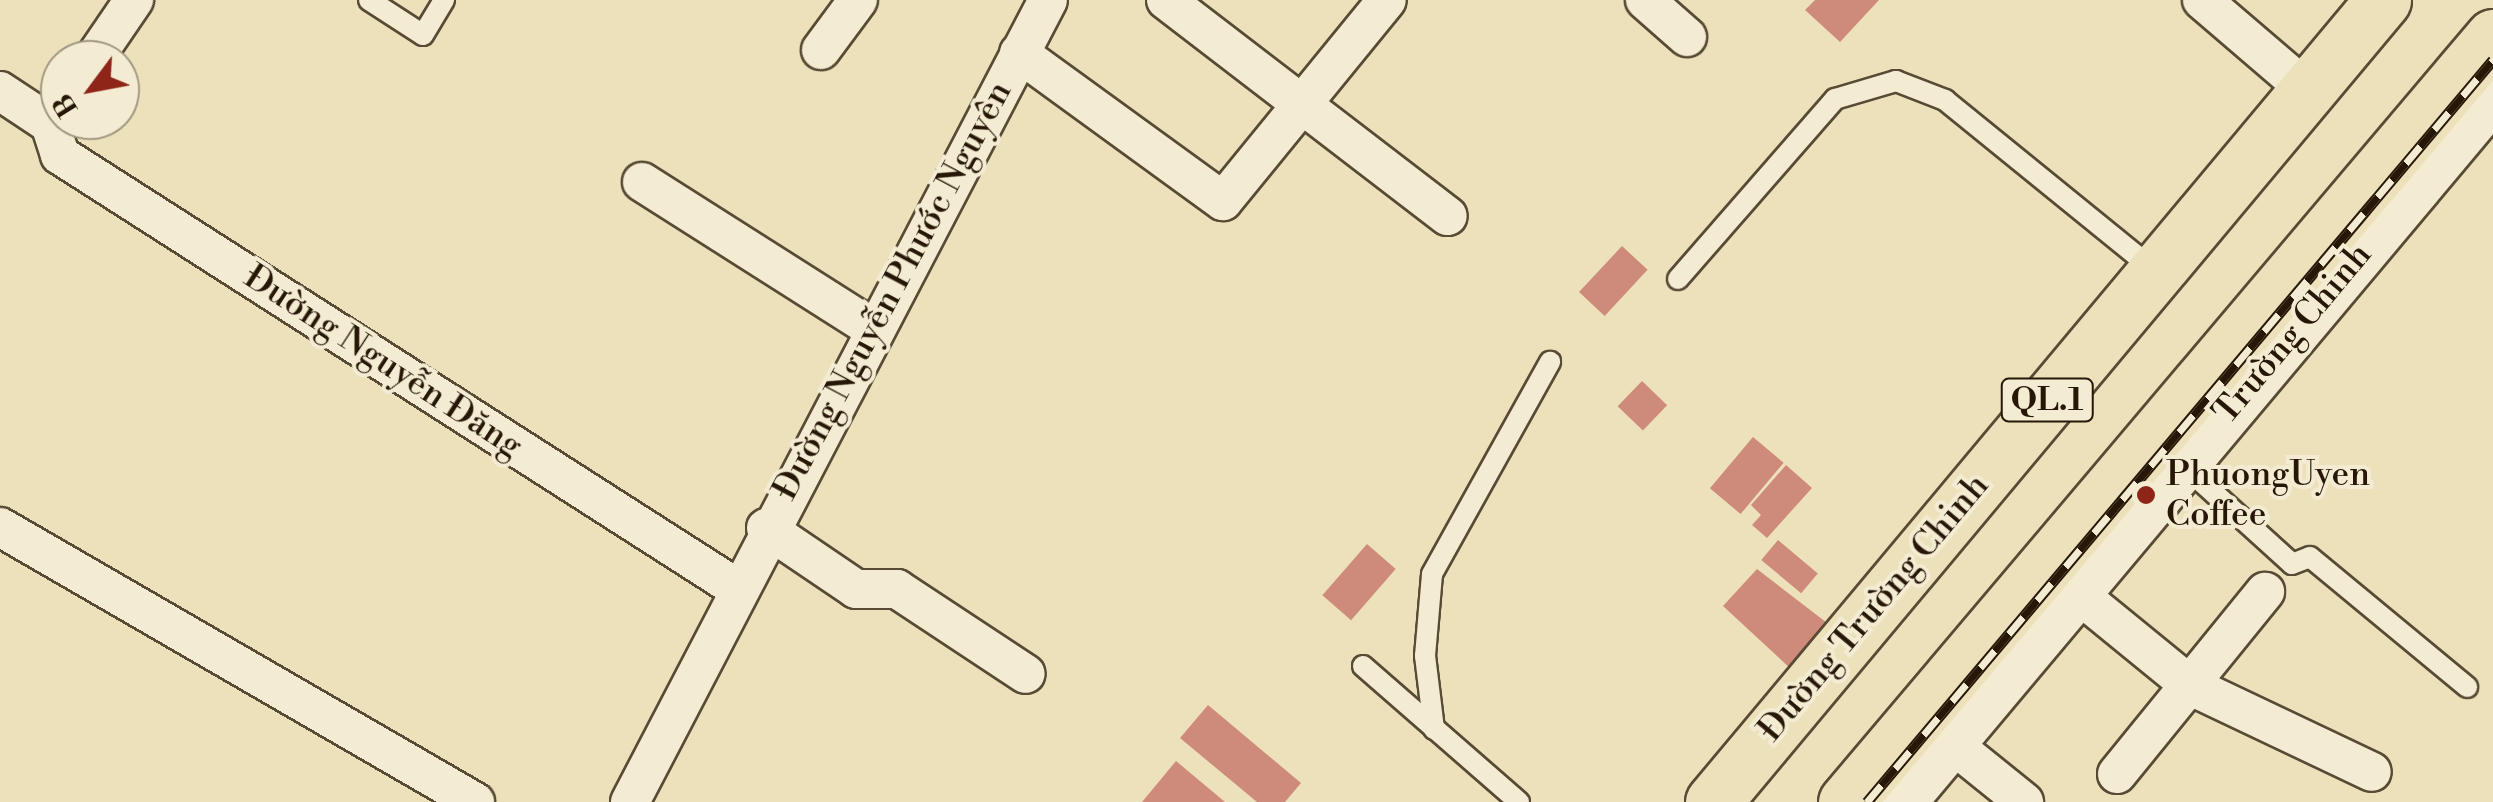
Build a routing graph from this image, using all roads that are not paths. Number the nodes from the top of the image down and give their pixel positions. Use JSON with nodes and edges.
{"nodes":[{"id":1,"x":134,"y":0,"type":"edge"},
{"id":2,"x":369,"y":0,"type":"edge"},
{"id":3,"x":444,"y":0,"type":"edge"},
{"id":4,"x":858,"y":0,"type":"edge"},
{"id":5,"x":1048,"y":0,"type":"edge"},
{"id":6,"x":1166,"y":0,"type":"edge"},
{"id":7,"x":1645,"y":0,"type":"edge"},
{"id":8,"x":2202,"y":0,"type":"edge"},
{"id":9,"x":2382,"y":0,"type":"edge"},
{"id":10,"x":1369,"y":6,"type":"edge"},
{"id":11,"x":1687,"y":37,"type":"dead end"},
{"id":12,"x":2493,"y":38,"type":"edge"},
{"id":13,"x":107,"y":40,"type":"edge"},
{"id":14,"x":820,"y":50,"type":"dead end"},
{"id":15,"x":1019,"y":53,"type":"junction"},
{"id":16,"x":2306,"y":89,"type":"junction"},
{"id":17,"x":0,"y":91,"type":"edge"},
{"id":18,"x":1303,"y":103,"type":"junction"},
{"id":19,"x":40,"y":109,"type":"edge"},
{"id":20,"x":2488,"y":112,"type":"edge"},
{"id":21,"x":58,"y":140,"type":"edge"},
{"id":22,"x":642,"y":182,"type":"dead end"},
{"id":23,"x":1448,"y":216,"type":"dead end"},
{"id":24,"x":2155,"y":270,"type":"junction"},
{"id":25,"x":1678,"y":278,"type":"dead end"},
{"id":26,"x":872,"y":328,"type":"junction"},
{"id":27,"x":1550,"y":362,"type":"dead end"},
{"id":28,"x":2184,"y":464,"type":"junction"},
{"id":29,"x":0,"y":527,"type":"edge"},
{"id":30,"x":766,"y":528,"type":"junction"},
{"id":31,"x":735,"y":587,"type":"junction"},
{"id":32,"x":2265,"y":592,"type":"dead end"},
{"id":33,"x":2076,"y":593,"type":"junction"},
{"id":34,"x":1363,"y":666,"type":"dead end"},
{"id":35,"x":1026,"y":674,"type":"dead end"},
{"id":36,"x":2188,"y":683,"type":"junction"},
{"id":37,"x":2467,"y":687,"type":"dead end"},
{"id":38,"x":1434,"y":729,"type":"junction"},
{"id":39,"x":1952,"y":743,"type":"junction"},
{"id":40,"x":2372,"y":772,"type":"dead end"},
{"id":41,"x":2118,"y":774,"type":"dead end"},
{"id":42,"x":1514,"y":800,"type":"edge"},
{"id":43,"x":475,"y":802,"type":"edge"},
{"id":44,"x":630,"y":802,"type":"edge"},
{"id":45,"x":1714,"y":802,"type":"edge"},
{"id":46,"x":1846,"y":802,"type":"edge"},
{"id":47,"x":1902,"y":802,"type":"edge"},
{"id":48,"x":2024,"y":802,"type":"edge"}],
"edges":[{"from":1,"to":13,"type":"street"},
{"from":2,"to":3,"type":"lane"},
{"from":4,"to":14,"type":"street"},
{"from":5,"to":15,"type":"street","name":"Đường Nguyễn Phước Nguyên"},
{"from":6,"to":18,"type":"street"},
{"from":7,"to":11,"type":"street"},
{"from":8,"to":16,"type":"street"},
{"from":9,"to":16,"type":"highway","name":"Đường Trường Chinh","number":"QL.1"},
{"from":10,"to":18,"type":"street"},
{"from":12,"to":46,"type":"highway"},
{"from":15,"to":18,"type":"street","name":"Đường Nguyễn Phước Nguyên"},
{"from":15,"to":26,"type":"street","name":"Đường Nguyễn Phước Nguyên"},
{"from":16,"to":24,"type":"highway","name":"Đường Trường Chinh","number":"QL.1"},
{"from":17,"to":19,"type":"street","name":"Đường Nguyễn Đăng"},
{"from":18,"to":23,"type":"street"},
{"from":20,"to":28,"type":"street","name":"Trường Chinh"},
{"from":21,"to":31,"type":"street","name":"Đường Nguyễn Đăng"},
{"from":22,"to":26,"type":"street"},
{"from":24,"to":25,"type":"lane"},
{"from":24,"to":45,"type":"highway","name":"Đường Trường Chinh","number":"QL.1"},
{"from":26,"to":30,"type":"street","name":"Đường Nguyễn Phước Nguyên"},
{"from":27,"to":38,"type":"lane"},
{"from":28,"to":33,"type":"street","name":"Trường Chinh"},
{"from":28,"to":37,"type":"lane"},
{"from":29,"to":43,"type":"street"},
{"from":30,"to":31,"type":"street","name":"Đường Nguyễn Phước Nguyên"},
{"from":30,"to":35,"type":"street","name":"Đường Nguyễn Phước Nguyên"},
{"from":31,"to":44,"type":"street","name":"Đường Nguyễn Phước Nguyên"},
{"from":32,"to":36,"type":"street"},
{"from":33,"to":36,"type":"street"},
{"from":33,"to":39,"type":"street","name":"Trường Chinh"},
{"from":34,"to":38,"type":"lane"},
{"from":36,"to":40,"type":"street"},
{"from":36,"to":41,"type":"street"},
{"from":38,"to":42,"type":"lane"},
{"from":39,"to":47,"type":"street","name":"Trường Chinh"},
{"from":39,"to":48,"type":"street"}]}
